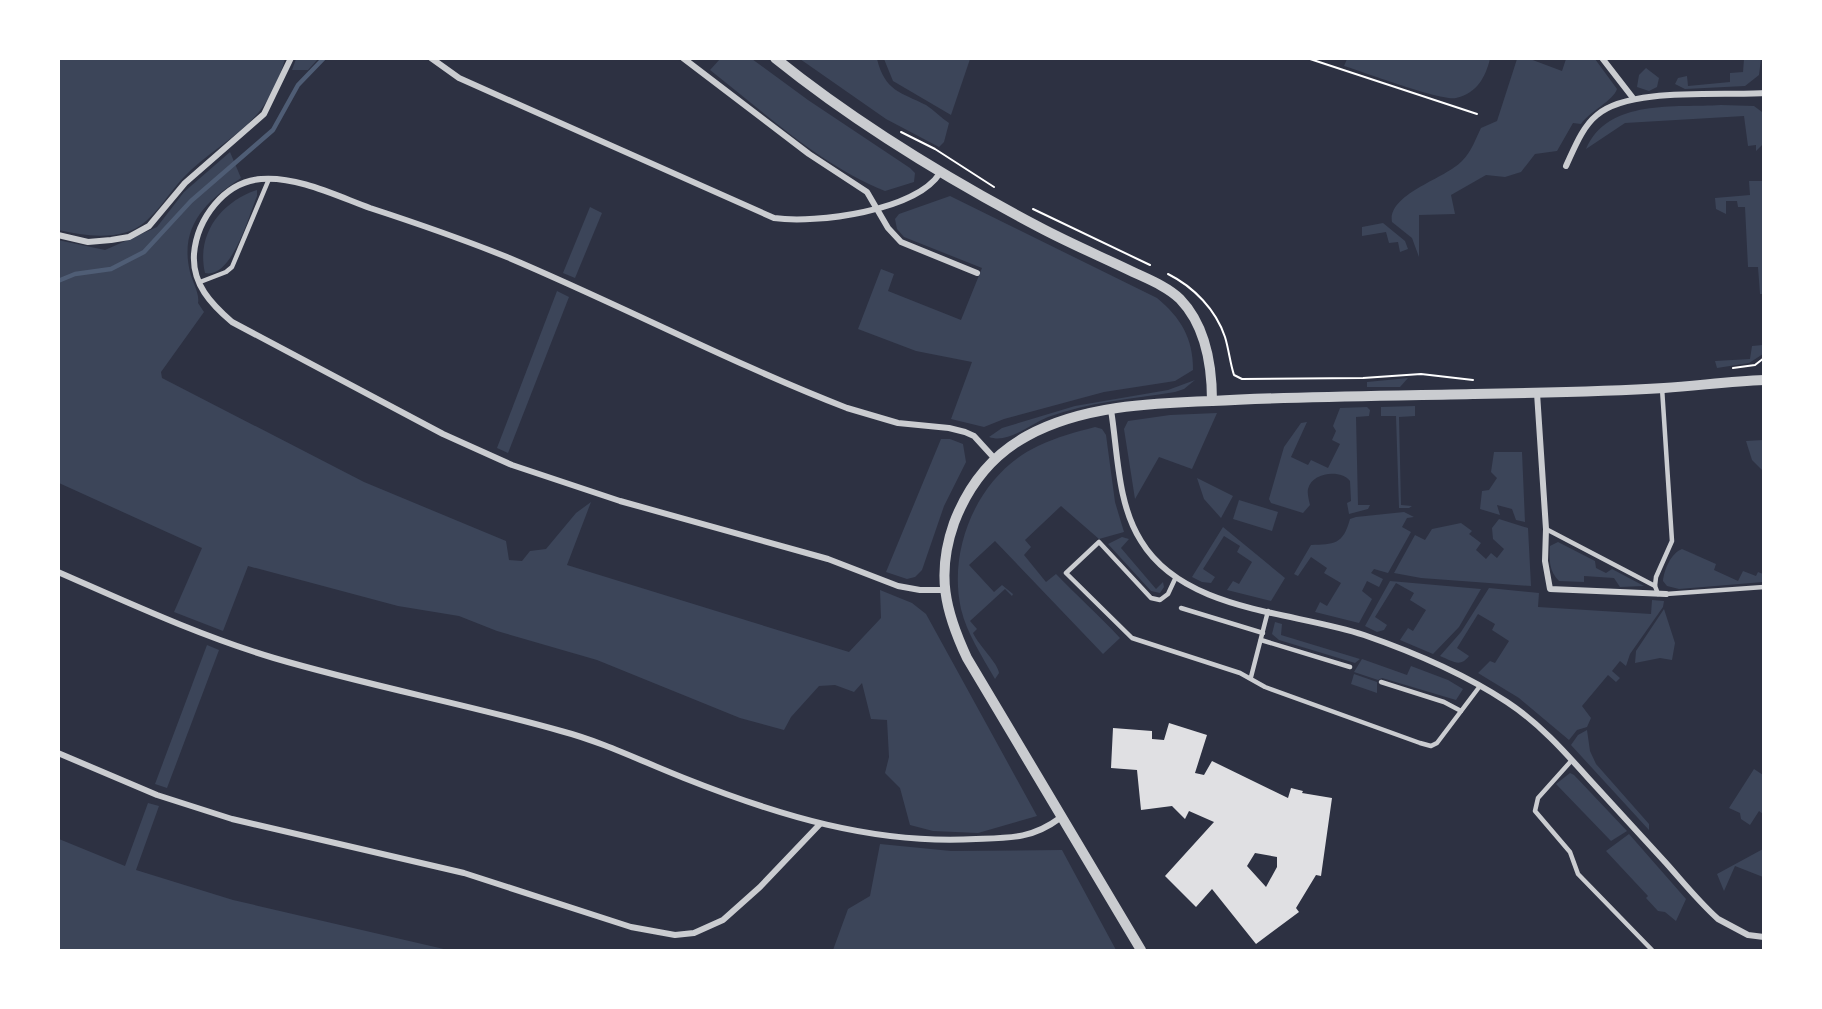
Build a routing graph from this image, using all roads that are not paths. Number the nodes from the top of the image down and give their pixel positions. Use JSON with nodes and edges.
{"nodes":[{"id":1,"x":291,"y":58,"type":"edge"},
{"id":2,"x":431,"y":58,"type":"edge"},
{"id":3,"x":683,"y":58,"type":"edge"},
{"id":4,"x":775,"y":58,"type":"edge"},
{"id":5,"x":1602,"y":58,"type":"edge"},
{"id":6,"x":1764,"y":93,"type":"edge"},
{"id":7,"x":1633,"y":98,"type":"junction"},
{"id":8,"x":1566,"y":166,"type":"dead end"},
{"id":9,"x":940,"y":173,"type":"junction"},
{"id":10,"x":269,"y":179,"type":"junction"},
{"id":11,"x":878,"y":207,"type":"junction"},
{"id":12,"x":58,"y":235,"type":"edge"},
{"id":13,"x":978,"y":273,"type":"dead end"},
{"id":14,"x":200,"y":282,"type":"junction"},
{"id":15,"x":1764,"y":380,"type":"edge"},
{"id":16,"x":1662,"y":388,"type":"junction"},
{"id":17,"x":1537,"y":393,"type":"junction"},
{"id":18,"x":1212,"y":400,"type":"junction"},
{"id":19,"x":1111,"y":410,"type":"junction"},
{"id":20,"x":995,"y":459,"type":"junction"},
{"id":21,"x":1546,"y":529,"type":"junction"},
{"id":22,"x":58,"y":572,"type":"edge"},
{"id":23,"x":1174,"y":579,"type":"junction"},
{"id":24,"x":1655,"y":586,"type":"junction"},
{"id":25,"x":1764,"y":587,"type":"edge"},
{"id":26,"x":944,"y":590,"type":"junction"},
{"id":27,"x":1662,"y":594,"type":"junction"},
{"id":28,"x":1181,"y":608,"type":"dead end"},
{"id":29,"x":1268,"y":611,"type":"junction"},
{"id":30,"x":1263,"y":633,"type":"junction"},
{"id":31,"x":1261,"y":640,"type":"junction"},
{"id":32,"x":1350,"y":667,"type":"dead end"},
{"id":33,"x":1251,"y":677,"type":"junction"},
{"id":34,"x":1381,"y":682,"type":"dead end"},
{"id":35,"x":1480,"y":686,"type":"junction"},
{"id":36,"x":1461,"y":711,"type":"junction"},
{"id":37,"x":58,"y":753,"type":"edge"},
{"id":38,"x":1572,"y":760,"type":"junction"},
{"id":39,"x":1060,"y":818,"type":"junction"},
{"id":40,"x":820,"y":824,"type":"junction"},
{"id":41,"x":1764,"y":937,"type":"edge"},
{"id":42,"x":1141,"y":951,"type":"edge"},
{"id":43,"x":1652,"y":951,"type":"edge"}],
"edges":[{"from":1,"to":12,"type":"street"},
{"from":2,"to":11,"type":"street"},
{"from":3,"to":11,"type":"street"},
{"from":4,"to":9,"type":"street"},
{"from":5,"to":7,"type":"street"},
{"from":6,"to":7,"type":"street"},
{"from":7,"to":8,"type":"street"},
{"from":9,"to":11,"type":"street"},
{"from":9,"to":18,"type":"street"},
{"from":10,"to":14,"type":"lane"},
{"from":10,"to":14,"type":"street"},
{"from":10,"to":20,"type":"street"},
{"from":11,"to":13,"type":"street"},
{"from":14,"to":26,"type":"street"},
{"from":15,"to":16,"type":"street"},
{"from":16,"to":17,"type":"street"},
{"from":16,"to":24,"type":"lane"},
{"from":17,"to":18,"type":"street"},
{"from":17,"to":21,"type":"street"},
{"from":18,"to":19,"type":"street"},
{"from":19,"to":20,"type":"street"},
{"from":19,"to":23,"type":"street"},
{"from":20,"to":26,"type":"street"},
{"from":21,"to":24,"type":"lane"},
{"from":21,"to":27,"type":"street"},
{"from":22,"to":40,"type":"street"},
{"from":23,"to":29,"type":"street"},
{"from":23,"to":33,"type":"lane"},
{"from":24,"to":27,"type":"lane"},
{"from":25,"to":27,"type":"lane"},
{"from":26,"to":39,"type":"street"},
{"from":28,"to":30,"type":"lane"},
{"from":29,"to":30,"type":"lane"},
{"from":29,"to":35,"type":"street"},
{"from":30,"to":31,"type":"lane"},
{"from":31,"to":32,"type":"lane"},
{"from":31,"to":33,"type":"lane"},
{"from":33,"to":36,"type":"lane"},
{"from":34,"to":36,"type":"lane"},
{"from":35,"to":36,"type":"lane"},
{"from":35,"to":38,"type":"street"},
{"from":37,"to":40,"type":"street"},
{"from":38,"to":41,"type":"street"},
{"from":38,"to":43,"type":"lane"},
{"from":39,"to":40,"type":"street"},
{"from":39,"to":42,"type":"street"}]}
